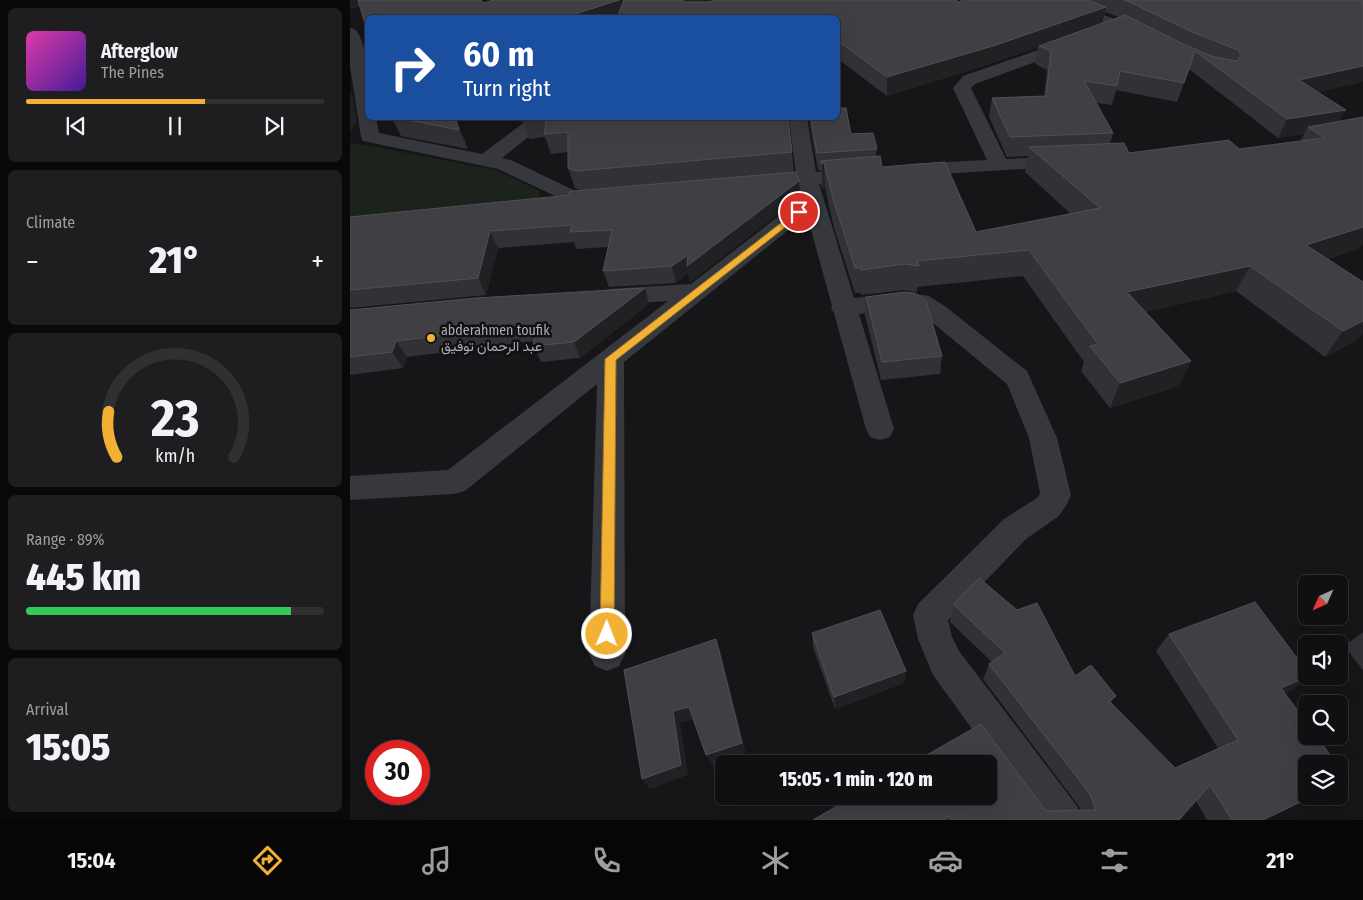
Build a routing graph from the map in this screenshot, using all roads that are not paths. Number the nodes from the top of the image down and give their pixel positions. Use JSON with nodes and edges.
{"nodes":[{"id":1,"x":1055,"y":0,"type":"edge"},
{"id":2,"x":1121,"y":25,"type":"junction"},
{"id":3,"x":350,"y":33,"type":"edge"},
{"id":4,"x":1156,"y":43,"type":"edge"},
{"id":5,"x":365,"y":107,"type":"edge"},
{"id":6,"x":367,"y":120,"type":"edge"},
{"id":7,"x":538,"y":120,"type":"edge"},
{"id":8,"x":798,"y":120,"type":"edge"},
{"id":9,"x":485,"y":161,"type":"junction"},
{"id":10,"x":1086,"y":161,"type":"edge"},
{"id":11,"x":999,"y":165,"type":"junction"},
{"id":12,"x":740,"y":185,"type":"edge"},
{"id":13,"x":810,"y":190,"type":"junction"},
{"id":14,"x":541,"y":204,"type":"edge"},
{"id":15,"x":697,"y":291,"type":"junction"},
{"id":16,"x":591,"y":298,"type":"edge"},
{"id":17,"x":843,"y":308,"type":"junction"},
{"id":18,"x":611,"y":359,"type":"junction"},
{"id":19,"x":880,"y":429,"type":"dead end"},
{"id":20,"x":350,"y":488,"type":"edge"},
{"id":21,"x":607,"y":654,"type":"dead end"},
{"id":22,"x":1063,"y":820,"type":"edge"}],
"edges":[{"from":1,"to":2,"type":"street"},
{"from":2,"to":4,"type":"street"},
{"from":2,"to":11,"type":"street"},
{"from":3,"to":5,"type":"street"},
{"from":6,"to":9,"type":"street"},
{"from":7,"to":9,"type":"street"},
{"from":8,"to":13,"type":"street"},
{"from":9,"to":14,"type":"street"},
{"from":10,"to":11,"type":"street"},
{"from":11,"to":13,"type":"street"},
{"from":12,"to":13,"type":"street"},
{"from":13,"to":15,"type":"street"},
{"from":13,"to":17,"type":"street"},
{"from":15,"to":16,"type":"street"},
{"from":15,"to":18,"type":"street"},
{"from":17,"to":19,"type":"street"},
{"from":17,"to":22,"type":"street"},
{"from":18,"to":20,"type":"street"},
{"from":18,"to":21,"type":"street"}]}
